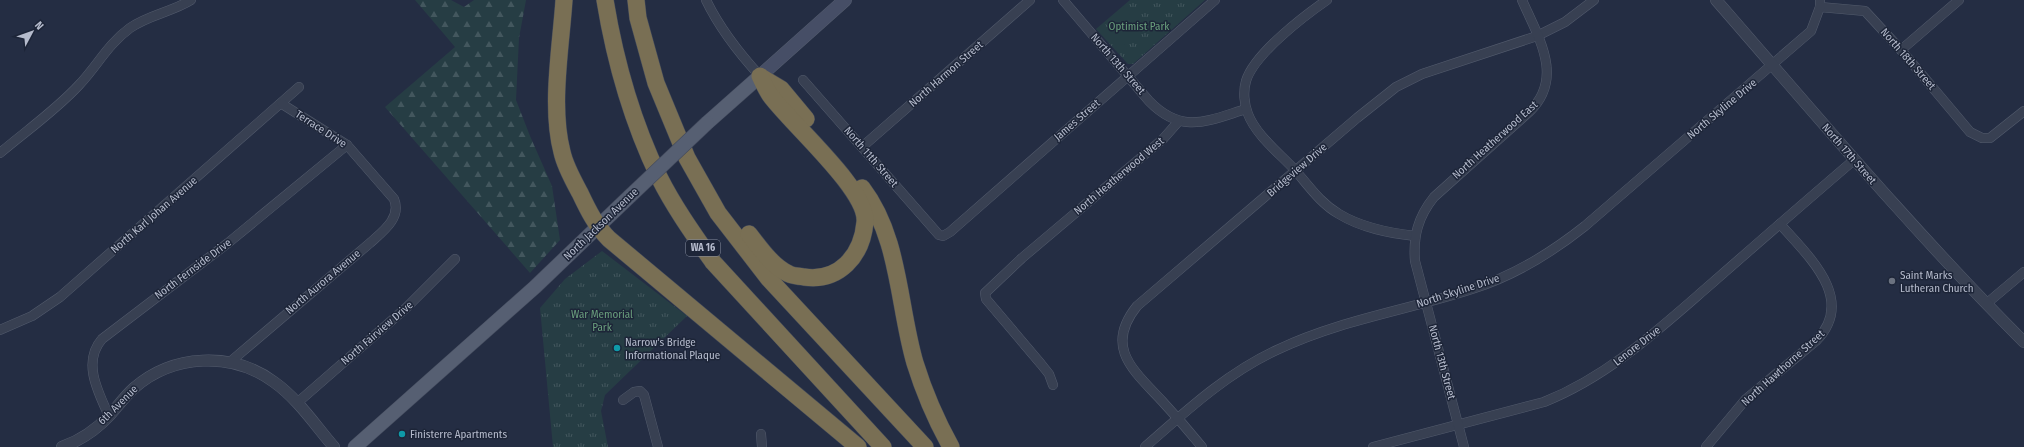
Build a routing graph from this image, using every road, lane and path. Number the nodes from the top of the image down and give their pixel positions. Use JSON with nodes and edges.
{"nodes":[{"id":1,"x":191,"y":0,"type":"edge"},
{"id":2,"x":564,"y":0,"type":"edge"},
{"id":3,"x":605,"y":0,"type":"edge"},
{"id":4,"x":636,"y":0,"type":"edge"},
{"id":5,"x":706,"y":0,"type":"edge"},
{"id":6,"x":845,"y":0,"type":"edge"},
{"id":7,"x":1030,"y":0,"type":"edge"},
{"id":8,"x":1062,"y":0,"type":"edge"},
{"id":9,"x":1215,"y":0,"type":"edge"},
{"id":10,"x":1327,"y":0,"type":"edge"},
{"id":11,"x":1522,"y":0,"type":"edge"},
{"id":12,"x":1594,"y":0,"type":"edge"},
{"id":13,"x":1716,"y":0,"type":"edge"},
{"id":14,"x":1959,"y":0,"type":"edge"},
{"id":15,"x":1820,"y":3,"type":"edge"},
{"id":16,"x":1538,"y":36,"type":"junction"},
{"id":17,"x":1901,"y":50,"type":"junction"},
{"id":18,"x":1773,"y":65,"type":"junction"},
{"id":19,"x":760,"y":76,"type":"junction"},
{"id":20,"x":1128,"y":76,"type":"junction"},
{"id":21,"x":803,"y":80,"type":"dead end"},
{"id":22,"x":656,"y":83,"type":"junction"},
{"id":23,"x":299,"y":87,"type":"dead end"},
{"id":24,"x":282,"y":104,"type":"junction"},
{"id":25,"x":1246,"y":108,"type":"junction"},
{"id":26,"x":2024,"y":111,"type":"edge"},
{"id":27,"x":1178,"y":122,"type":"junction"},
{"id":28,"x":347,"y":145,"type":"junction"},
{"id":29,"x":862,"y":148,"type":"junction"},
{"id":30,"x":0,"y":153,"type":"edge"},
{"id":31,"x":1854,"y":160,"type":"junction"},
{"id":32,"x":1296,"y":171,"type":"junction"},
{"id":33,"x":390,"y":194,"type":"joint"},
{"id":34,"x":1780,"y":224,"type":"junction"},
{"id":35,"x":598,"y":227,"type":"junction"},
{"id":36,"x":938,"y":235,"type":"joint"},
{"id":37,"x":1415,"y":236,"type":"junction"},
{"id":38,"x":455,"y":259,"type":"dead end"},
{"id":39,"x":2024,"y":272,"type":"edge"},
{"id":40,"x":1426,"y":302,"type":"junction"},
{"id":41,"x":1986,"y":304,"type":"junction"},
{"id":42,"x":0,"y":330,"type":"edge"},
{"id":43,"x":2024,"y":342,"type":"edge"},
{"id":44,"x":230,"y":362,"type":"junction"},
{"id":45,"x":1053,"y":385,"type":"dead end"},
{"id":46,"x":622,"y":400,"type":"dead end"},
{"id":47,"x":297,"y":403,"type":"junction"},
{"id":48,"x":109,"y":416,"type":"junction"},
{"id":49,"x":1178,"y":418,"type":"junction"},
{"id":50,"x":1459,"y":425,"type":"junction"},
{"id":51,"x":760,"y":434,"type":"dead end"},
{"id":52,"x":62,"y":447,"type":"edge"},
{"id":53,"x":334,"y":447,"type":"edge"},
{"id":54,"x":354,"y":447,"type":"edge"},
{"id":55,"x":658,"y":447,"type":"edge"},
{"id":56,"x":762,"y":447,"type":"edge"},
{"id":57,"x":858,"y":447,"type":"edge"},
{"id":58,"x":883,"y":447,"type":"edge"},
{"id":59,"x":925,"y":447,"type":"edge"},
{"id":60,"x":951,"y":447,"type":"edge"},
{"id":61,"x":1145,"y":447,"type":"edge"},
{"id":62,"x":1202,"y":447,"type":"edge"},
{"id":63,"x":1373,"y":447,"type":"edge"},
{"id":64,"x":1464,"y":447,"type":"edge"},
{"id":65,"x":1706,"y":447,"type":"edge"}],
"edges":[{"from":1,"to":30,"type":"street"},
{"from":2,"to":35,"type":"highway"},
{"from":3,"to":58,"type":"highway","number":"WA 16"},
{"from":4,"to":22,"type":"highway","number":"WA 16"},
{"from":5,"to":19,"type":"street"},
{"from":6,"to":19,"type":"main road","name":"North Jackson Avenue"},
{"from":7,"to":29,"type":"street","name":"North Harmon Street"},
{"from":8,"to":20,"type":"street","name":"North 13th Street"},
{"from":9,"to":20,"type":"street","name":"James Street"},
{"from":10,"to":25,"type":"street"},
{"from":11,"to":16,"type":"street"},
{"from":12,"to":16,"type":"street","name":"Bridgeview Drive"},
{"from":13,"to":18,"type":"street","name":"North 17th Street"},
{"from":14,"to":17,"type":"street"},
{"from":15,"to":17,"type":"street","name":"North 18th Street"},
{"from":15,"to":18,"type":"street","name":"North Skyline Drive"},
{"from":16,"to":32,"type":"street","name":"Bridgeview Drive"},
{"from":16,"to":37,"type":"street","name":"North Heatherwood East"},
{"from":17,"to":26,"type":"street","name":"North 18th Street"},
{"from":18,"to":31,"type":"street","name":"North 17th Street"},
{"from":18,"to":40,"type":"street","name":"North Skyline Drive"},
{"from":19,"to":22,"type":"highway"},
{"from":19,"to":35,"type":"main road","name":"North Jackson Avenue","bridge":true},
{"from":19,"to":60,"type":"highway"},
{"from":20,"to":27,"type":"street","name":"North 13th Street"},
{"from":20,"to":36,"type":"street","name":"James Street"},
{"from":21,"to":29,"type":"street","name":"North 11th Street"},
{"from":22,"to":59,"type":"highway","number":"WA 16"},
{"from":23,"to":24,"type":"street","name":"North Karl Johan Avenue"},
{"from":24,"to":28,"type":"street","name":"Terrace Drive"},
{"from":24,"to":42,"type":"street","name":"North Karl Johan Avenue"},
{"from":25,"to":27,"type":"street"},
{"from":25,"to":32,"type":"street"},
{"from":27,"to":45,"type":"street","name":"North Heatherwood West"},
{"from":28,"to":33,"type":"street","name":"Terrace Drive"},
{"from":28,"to":48,"type":"street","name":"North Fernside Drive"},
{"from":29,"to":36,"type":"street","name":"North 11th Street"},
{"from":31,"to":34,"type":"street","name":"Lenore Drive"},
{"from":31,"to":41,"type":"street","name":"North 17th Street"},
{"from":32,"to":37,"type":"street"},
{"from":32,"to":49,"type":"street","name":"Bridgeview Drive"},
{"from":33,"to":44,"type":"street","name":"North Aurora Avenue"},
{"from":34,"to":50,"type":"street","name":"Lenore Drive"},
{"from":34,"to":65,"type":"street","name":"North Hawthorne Street"},
{"from":35,"to":54,"type":"main road","name":"North Jackson Avenue"},
{"from":35,"to":57,"type":"highway"},
{"from":37,"to":40,"type":"street","name":"North 13th Street"},
{"from":38,"to":47,"type":"street","name":"North Fairview Drive"},
{"from":39,"to":41,"type":"street"},
{"from":40,"to":49,"type":"street","name":"North Skyline Drive"},
{"from":40,"to":50,"type":"street","name":"North 13th Street"},
{"from":41,"to":43,"type":"street","name":"North 17th Street"},
{"from":44,"to":47,"type":"street","name":"6th Avenue"},
{"from":44,"to":48,"type":"street","name":"6th Avenue"},
{"from":46,"to":55,"type":"street"},
{"from":47,"to":53,"type":"street","name":"6th Avenue"},
{"from":48,"to":52,"type":"street","name":"6th Avenue"},
{"from":49,"to":61,"type":"street","name":"North Skyline Drive"},
{"from":49,"to":62,"type":"street"},
{"from":50,"to":63,"type":"street","name":"Lenore Drive"},
{"from":50,"to":64,"type":"street","name":"North 13th Street"},
{"from":51,"to":56,"type":"street"}]}
